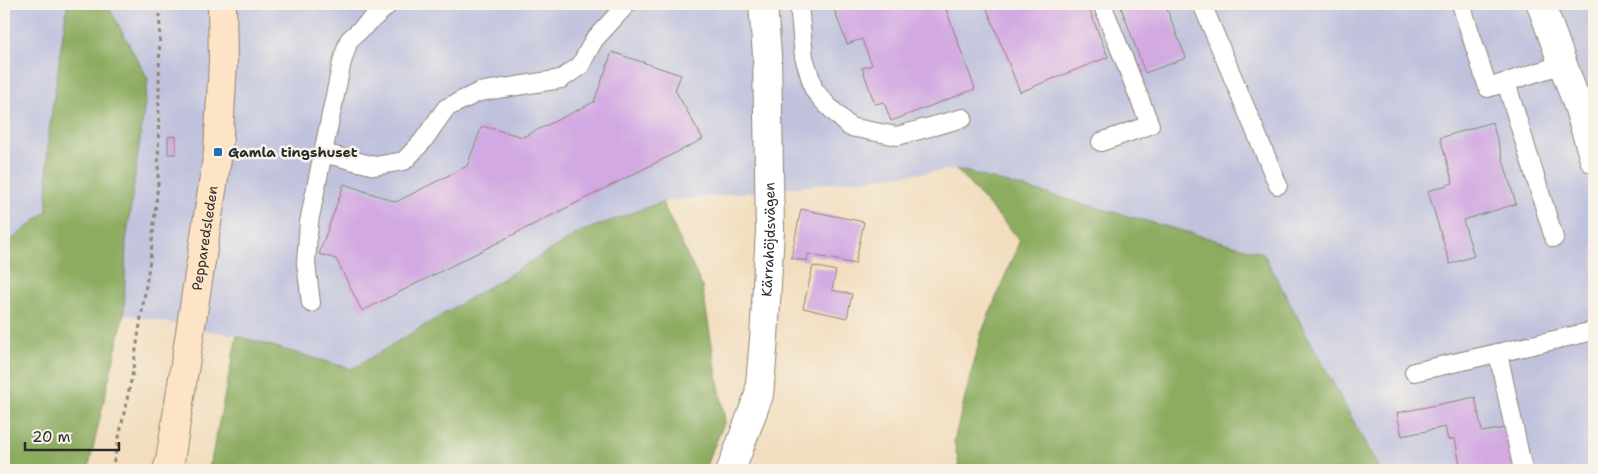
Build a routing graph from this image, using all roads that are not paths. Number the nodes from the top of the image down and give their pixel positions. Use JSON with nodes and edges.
{"nodes":[{"id":1,"x":222,"y":4,"type":"edge"},
{"id":2,"x":389,"y":4,"type":"edge"},
{"id":3,"x":627,"y":4,"type":"edge"},
{"id":4,"x":763,"y":4,"type":"edge"},
{"id":5,"x":799,"y":4,"type":"edge"},
{"id":6,"x":1102,"y":4,"type":"edge"},
{"id":7,"x":1202,"y":4,"type":"edge"},
{"id":8,"x":1461,"y":4,"type":"edge"},
{"id":9,"x":1541,"y":4,"type":"edge"},
{"id":10,"x":1563,"y":64,"type":"junction"},
{"id":11,"x":1506,"y":82,"type":"junction"},
{"id":12,"x":963,"y":118,"type":"dead end"},
{"id":13,"x":1101,"y":142,"type":"dead end"},
{"id":14,"x":322,"y":152,"type":"junction"},
{"id":15,"x":1594,"y":159,"type":"edge"},
{"id":16,"x":1278,"y":185,"type":"dead end"},
{"id":17,"x":1554,"y":238,"type":"dead end"},
{"id":18,"x":311,"y":303,"type":"dead end"},
{"id":19,"x":1594,"y":331,"type":"edge"},
{"id":20,"x":1498,"y":353,"type":"junction"},
{"id":21,"x":1414,"y":372,"type":"dead end"},
{"id":22,"x":168,"y":470,"type":"edge"},
{"id":23,"x":731,"y":470,"type":"edge"},
{"id":24,"x":1523,"y":470,"type":"edge"}],
"edges":[{"from":1,"to":22,"type":"street","name":"Pepparedsleden"},
{"from":2,"to":14,"type":"lane"},
{"from":3,"to":14,"type":"lane"},
{"from":4,"to":23,"type":"street","name":"Kärrahöjdsvägen"},
{"from":5,"to":12,"type":"lane"},
{"from":6,"to":13,"type":"lane"},
{"from":7,"to":16,"type":"lane"},
{"from":8,"to":11,"type":"lane"},
{"from":9,"to":10,"type":"street"},
{"from":10,"to":11,"type":"lane"},
{"from":10,"to":15,"type":"street"},
{"from":11,"to":17,"type":"lane"},
{"from":14,"to":18,"type":"lane"},
{"from":19,"to":20,"type":"lane"},
{"from":20,"to":21,"type":"lane"},
{"from":20,"to":24,"type":"lane"}]}
